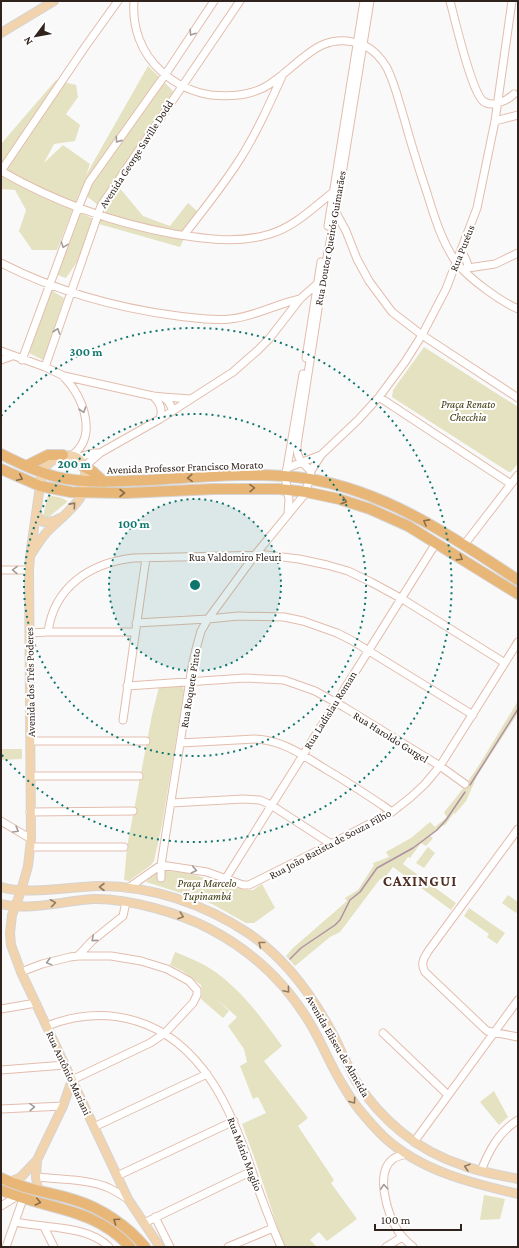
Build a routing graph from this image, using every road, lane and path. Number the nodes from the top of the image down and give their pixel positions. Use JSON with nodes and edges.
{"nodes":[{"id":1,"x":54,"y":1,"type":"edge"},
{"id":2,"x":118,"y":1,"type":"edge"},
{"id":3,"x":134,"y":1,"type":"edge"},
{"id":4,"x":214,"y":1,"type":"edge"},
{"id":5,"x":240,"y":1,"type":"edge"},
{"id":6,"x":364,"y":1,"type":"edge"},
{"id":7,"x":370,"y":1,"type":"edge"},
{"id":8,"x":450,"y":1,"type":"edge"},
{"id":9,"x":512,"y":1,"type":"edge"},
{"id":10,"x":1,"y":33,"type":"edge"},
{"id":11,"x":360,"y":44,"type":"junction"},
{"id":12,"x":284,"y":72,"type":"junction"},
{"id":13,"x":164,"y":75,"type":"junction"},
{"id":14,"x":181,"y":86,"type":"junction"},
{"id":15,"x":499,"y":92,"type":"junction"},
{"id":16,"x":516,"y":92,"type":"edge"},
{"id":17,"x":497,"y":103,"type":"junction"},
{"id":18,"x":518,"y":115,"type":"edge"},
{"id":19,"x":495,"y":121,"type":"junction"},
{"id":20,"x":1,"y":172,"type":"edge"},
{"id":21,"x":335,"y":192,"type":"junction"},
{"id":22,"x":78,"y":208,"type":"junction"},
{"id":23,"x":333,"y":208,"type":"junction"},
{"id":24,"x":97,"y":214,"type":"junction"},
{"id":25,"x":329,"y":230,"type":"junction"},
{"id":26,"x":346,"y":231,"type":"junction"},
{"id":27,"x":184,"y":236,"type":"junction"},
{"id":28,"x":461,"y":250,"type":"junction"},
{"id":29,"x":518,"y":253,"type":"edge"},
{"id":30,"x":456,"y":262,"type":"junction"},
{"id":31,"x":1,"y":263,"type":"edge"},
{"id":32,"x":467,"y":270,"type":"junction"},
{"id":33,"x":320,"y":283,"type":"junction"},
{"id":34,"x":50,"y":284,"type":"junction"},
{"id":35,"x":71,"y":292,"type":"junction"},
{"id":36,"x":316,"y":292,"type":"junction"},
{"id":37,"x":301,"y":297,"type":"junction"},
{"id":38,"x":518,"y":309,"type":"edge"},
{"id":39,"x":422,"y":335,"type":"junction"},
{"id":40,"x":1,"y":351,"type":"edge"},
{"id":41,"x":12,"y":356,"type":"junction"},
{"id":42,"x":1,"y":360,"type":"edge"},
{"id":43,"x":22,"y":360,"type":"junction"},
{"id":44,"x":45,"y":367,"type":"junction"},
{"id":45,"x":64,"y":376,"type":"junction"},
{"id":46,"x":83,"y":381,"type":"junction"},
{"id":47,"x":74,"y":388,"type":"junction"},
{"id":48,"x":153,"y":396,"type":"junction"},
{"id":49,"x":379,"y":396,"type":"junction"},
{"id":50,"x":163,"y":397,"type":"junction"},
{"id":51,"x":518,"y":398,"type":"edge"},
{"id":52,"x":191,"y":399,"type":"junction"},
{"id":53,"x":173,"y":410,"type":"junction"},
{"id":54,"x":160,"y":419,"type":"junction"},
{"id":55,"x":100,"y":453,"type":"junction"},
{"id":56,"x":1,"y":454,"type":"edge"},
{"id":57,"x":321,"y":455,"type":"junction"},
{"id":58,"x":70,"y":456,"type":"junction"},
{"id":59,"x":302,"y":463,"type":"junction"},
{"id":60,"x":26,"y":466,"type":"junction"},
{"id":61,"x":84,"y":467,"type":"junction"},
{"id":62,"x":1,"y":470,"type":"edge"},
{"id":63,"x":42,"y":472,"type":"junction"},
{"id":64,"x":286,"y":472,"type":"junction"},
{"id":65,"x":311,"y":475,"type":"junction"},
{"id":66,"x":518,"y":475,"type":"edge"},
{"id":67,"x":85,"y":481,"type":"junction"},
{"id":68,"x":104,"y":482,"type":"junction"},
{"id":69,"x":511,"y":484,"type":"junction"},
{"id":70,"x":40,"y":486,"type":"junction"},
{"id":71,"x":287,"y":489,"type":"junction"},
{"id":72,"x":306,"y":492,"type":"junction"},
{"id":73,"x":83,"y":493,"type":"junction"},
{"id":74,"x":37,"y":513,"type":"junction"},
{"id":75,"x":288,"y":514,"type":"junction"},
{"id":76,"x":64,"y":516,"type":"junction"},
{"id":77,"x":436,"y":542,"type":"junction"},
{"id":78,"x":464,"y":545,"type":"junction"},
{"id":79,"x":255,"y":555,"type":"junction"},
{"id":80,"x":30,"y":556,"type":"junction"},
{"id":81,"x":146,"y":558,"type":"junction"},
{"id":82,"x":1,"y":570,"type":"edge"},
{"id":83,"x":29,"y":570,"type":"junction"},
{"id":84,"x":518,"y":580,"type":"edge"},
{"id":85,"x":518,"y":594,"type":"edge"},
{"id":86,"x":400,"y":598,"type":"junction"},
{"id":87,"x":208,"y":619,"type":"junction"},
{"id":88,"x":136,"y":623,"type":"junction"},
{"id":89,"x":48,"y":632,"type":"junction"},
{"id":90,"x":135,"y":632,"type":"junction"},
{"id":91,"x":30,"y":633,"type":"junction"},
{"id":92,"x":518,"y":642,"type":"edge"},
{"id":93,"x":368,"y":650,"type":"junction"},
{"id":94,"x":505,"y":663,"type":"junction"},
{"id":95,"x":191,"y":680,"type":"junction"},
{"id":96,"x":127,"y":686,"type":"junction"},
{"id":97,"x":335,"y":702,"type":"junction"},
{"id":98,"x":473,"y":715,"type":"junction"},
{"id":99,"x":123,"y":720,"type":"dead end"},
{"id":100,"x":31,"y":741,"type":"junction"},
{"id":101,"x":146,"y":741,"type":"dead end"},
{"id":102,"x":181,"y":744,"type":"junction"},
{"id":103,"x":302,"y":754,"type":"junction"},
{"id":104,"x":440,"y":766,"type":"junction"},
{"id":105,"x":30,"y":776,"type":"junction"},
{"id":106,"x":139,"y":776,"type":"dead end"},
{"id":107,"x":465,"y":784,"type":"dead end"},
{"id":108,"x":171,"y":803,"type":"junction"},
{"id":109,"x":271,"y":805,"type":"junction"},
{"id":110,"x":133,"y":811,"type":"dead end"},
{"id":111,"x":30,"y":812,"type":"junction"},
{"id":112,"x":392,"y":812,"type":"junction"},
{"id":113,"x":1,"y":821,"type":"edge"},
{"id":114,"x":518,"y":829,"type":"edge"},
{"id":115,"x":31,"y":843,"type":"junction"},
{"id":116,"x":331,"y":844,"type":"junction"},
{"id":117,"x":124,"y":847,"type":"dead end"},
{"id":118,"x":161,"y":865,"type":"junction"},
{"id":119,"x":160,"y":878,"type":"dead end"},
{"id":120,"x":226,"y":878,"type":"junction"},
{"id":121,"x":1,"y":887,"type":"edge"},
{"id":122,"x":128,"y":888,"type":"junction"},
{"id":123,"x":21,"y":891,"type":"junction"},
{"id":124,"x":126,"y":902,"type":"junction"},
{"id":125,"x":1,"y":904,"type":"edge"},
{"id":126,"x":15,"y":907,"type":"junction"},
{"id":127,"x":78,"y":956,"type":"junction"},
{"id":128,"x":21,"y":972,"type":"junction"},
{"id":129,"x":518,"y":1000,"type":"edge"},
{"id":130,"x":36,"y":1004,"type":"junction"},
{"id":131,"x":1,"y":1009,"type":"edge"},
{"id":132,"x":47,"y":1026,"type":"junction"},
{"id":133,"x":494,"y":1032,"type":"junction"},
{"id":134,"x":165,"y":1033,"type":"junction"},
{"id":135,"x":383,"y":1033,"type":"dead end"},
{"id":136,"x":518,"y":1037,"type":"edge"},
{"id":137,"x":65,"y":1065,"type":"junction"},
{"id":138,"x":1,"y":1070,"type":"edge"},
{"id":139,"x":207,"y":1074,"type":"junction"},
{"id":140,"x":72,"y":1080,"type":"junction"},
{"id":141,"x":448,"y":1095,"type":"junction"},
{"id":142,"x":63,"y":1106,"type":"junction"},
{"id":143,"x":1,"y":1109,"type":"edge"},
{"id":144,"x":518,"y":1120,"type":"edge"},
{"id":145,"x":234,"y":1121,"type":"junction"},
{"id":146,"x":94,"y":1127,"type":"junction"},
{"id":147,"x":414,"y":1142,"type":"junction"},
{"id":148,"x":408,"y":1154,"type":"junction"},
{"id":149,"x":37,"y":1160,"type":"junction"},
{"id":150,"x":252,"y":1171,"type":"junction"},
{"id":151,"x":481,"y":1171,"type":"junction"},
{"id":152,"x":36,"y":1178,"type":"junction"},
{"id":153,"x":518,"y":1179,"type":"edge"},
{"id":154,"x":6,"y":1180,"type":"edge"},
{"id":155,"x":119,"y":1180,"type":"junction"},
{"id":156,"x":110,"y":1188,"type":"junction"},
{"id":157,"x":1,"y":1190,"type":"edge"},
{"id":158,"x":38,"y":1190,"type":"junction"},
{"id":159,"x":518,"y":1194,"type":"edge"},
{"id":160,"x":19,"y":1198,"type":"junction"},
{"id":161,"x":128,"y":1199,"type":"junction"},
{"id":162,"x":1,"y":1206,"type":"edge"},
{"id":163,"x":155,"y":1217,"type":"junction"},
{"id":164,"x":15,"y":1222,"type":"junction"},
{"id":165,"x":144,"y":1223,"type":"junction"},
{"id":166,"x":44,"y":1227,"type":"junction"},
{"id":167,"x":273,"y":1228,"type":"junction"},
{"id":168,"x":402,"y":1236,"type":"junction"},
{"id":169,"x":6,"y":1247,"type":"edge"},
{"id":170,"x":54,"y":1247,"type":"edge"},
{"id":171,"x":109,"y":1247,"type":"edge"},
{"id":172,"x":130,"y":1247,"type":"edge"},
{"id":173,"x":145,"y":1247,"type":"edge"},
{"id":174,"x":160,"y":1247,"type":"edge"},
{"id":175,"x":170,"y":1247,"type":"edge"},
{"id":176,"x":228,"y":1247,"type":"edge"},
{"id":177,"x":280,"y":1247,"type":"edge"},
{"id":178,"x":386,"y":1247,"type":"edge"},
{"id":179,"x":413,"y":1247,"type":"edge"}],
"edges":[{"from":1,"to":10,"type":"main road"},
{"from":2,"to":20,"type":"street"},
{"from":3,"to":13,"type":"street"},
{"from":4,"to":13,"type":"street","name":"Avenida George Saville Dodd","one_way":true},
{"from":5,"to":14,"type":"street","name":"Avenida George Saville Dodd"},
{"from":6,"to":11,"type":"street","name":"Rua Doutor Queirós Guimarães"},
{"from":7,"to":11,"type":"street","name":"Rua Doutor Queirós Guimarães"},
{"from":8,"to":17,"type":"street"},
{"from":9,"to":15,"type":"street","name":"Rua Puréus"},
{"from":11,"to":12,"type":"street"},
{"from":11,"to":21,"type":"street","name":"Rua Doutor Queirós Guimarães"},
{"from":11,"to":30,"type":"street"},
{"from":12,"to":14,"type":"street"},
{"from":12,"to":27,"type":"street"},
{"from":13,"to":14,"type":"street"},
{"from":13,"to":22,"type":"street","name":"Avenida George Saville Dodd","one_way":true},
{"from":14,"to":24,"type":"street","name":"Avenida George Saville Dodd"},
{"from":15,"to":16,"type":"street"},
{"from":15,"to":17,"type":"street","name":"Rua Puréus"},
{"from":16,"to":17,"type":"street"},
{"from":17,"to":19,"type":"street","name":"Rua Puréus"},
{"from":18,"to":19,"type":"street"},
{"from":19,"to":28,"type":"street","name":"Rua Puréus"},
{"from":20,"to":22,"type":"street"},
{"from":21,"to":23,"type":"street","name":"Rua Doutor Queirós Guimarães"},
{"from":21,"to":27,"type":"street"},
{"from":22,"to":24,"type":"street"},
{"from":22,"to":34,"type":"street","name":"Avenida George Saville Dodd","one_way":true},
{"from":23,"to":25,"type":"street","name":"Rua Doutor Queirós Guimarães"},
{"from":23,"to":26,"type":"street"},
{"from":24,"to":27,"type":"street"},
{"from":24,"to":35,"type":"street","name":"Avenida George Saville Dodd"},
{"from":25,"to":26,"type":"street"},
{"from":25,"to":33,"type":"street","name":"Rua Doutor Queirós Guimarães"},
{"from":26,"to":39,"type":"street"},
{"from":28,"to":30,"type":"street","name":"Rua Puréus"},
{"from":28,"to":32,"type":"street"},
{"from":29,"to":32,"type":"street"},
{"from":30,"to":32,"type":"street"},
{"from":30,"to":39,"type":"street","name":"Rua Puréus"},
{"from":31,"to":34,"type":"street"},
{"from":32,"to":38,"type":"street"},
{"from":33,"to":36,"type":"street","name":"Rua Doutor Queirós Guimarães"},
{"from":33,"to":37,"type":"street"},
{"from":33,"to":59,"type":"street","name":"Rua Doutor Queirós Guimarães"},
{"from":34,"to":35,"type":"street"},
{"from":34,"to":43,"type":"street","name":"Avenida George Saville Dodd"},
{"from":35,"to":37,"type":"street"},
{"from":44,"to":35,"type":"street","name":"Avenida George Saville Dodd","one_way":true},
{"from":36,"to":37,"type":"street"},
{"from":36,"to":64,"type":"street","name":"Rua Doutor Queirós Guimarães"},
{"from":37,"to":52,"type":"street"},
{"from":39,"to":49,"type":"street","name":"Rua Puréus"},
{"from":39,"to":51,"type":"street"},
{"from":40,"to":41,"type":"street"},
{"from":41,"to":42,"type":"street"},
{"from":41,"to":43,"type":"street"},
{"from":43,"to":44,"type":"street"},
{"from":44,"to":45,"type":"street"},
{"from":45,"to":46,"type":"street"},
{"from":45,"to":47,"type":"street"},
{"from":46,"to":47,"type":"street"},
{"from":46,"to":48,"type":"street"},
{"from":47,"to":58,"type":"street","one_way":true},
{"from":48,"to":50,"type":"street"},
{"from":48,"to":54,"type":"street"},
{"from":49,"to":57,"type":"street","name":"Rua Puréus"},
{"from":49,"to":69,"type":"street"},
{"from":50,"to":52,"type":"street"},
{"from":50,"to":53,"type":"street"},
{"from":52,"to":53,"type":"street"},
{"from":53,"to":54,"type":"street"},
{"from":54,"to":55,"type":"street"},
{"from":55,"to":58,"type":"street"},
{"from":55,"to":61,"type":"street"},
{"from":56,"to":60,"type":"highway","name":"Avenida Professor Francisco Morato"},
{"from":57,"to":59,"type":"street","name":"Rua Puréus"},
{"from":57,"to":65,"type":"street","name":"Rua Puréus"},
{"from":58,"to":60,"type":"highway"},
{"from":58,"to":61,"type":"main road"},
{"from":58,"to":63,"type":"main road"},
{"from":59,"to":64,"type":"street","name":"Rua Puréus"},
{"from":59,"to":65,"type":"street"},
{"from":60,"to":63,"type":"highway","name":"Avenida Professor Francisco Morato"},
{"from":61,"to":67,"type":"main road"},
{"from":61,"to":68,"type":"highway"},
{"from":62,"to":70,"type":"highway","name":"Avenida Professor Francisco Morato","one_way":true},
{"from":63,"to":67,"type":"highway","name":"Avenida Professor Francisco Morato"},
{"from":63,"to":70,"type":"main road","name":"Avenida dos Três Poderes"},
{"from":64,"to":65,"type":"highway","name":"Avenida Professor Francisco Morato"},
{"from":64,"to":68,"type":"highway","name":"Avenida Professor Francisco Morato","one_way":true},
{"from":64,"to":71,"type":"street"},
{"from":65,"to":72,"type":"street","name":"Rua Roquete Pinto"},
{"from":78,"to":65,"type":"highway","name":"Avenida Professor Francisco Morato","one_way":true},
{"from":66,"to":69,"type":"street"},
{"from":67,"to":68,"type":"highway","name":"Avenida Professor Francisco Morato"},
{"from":67,"to":73,"type":"main road"},
{"from":69,"to":78,"type":"street"},
{"from":70,"to":73,"type":"highway","name":"Avenida Professor Francisco Morato"},
{"from":70,"to":74,"type":"main road","name":"Avenida dos Três Poderes"},
{"from":71,"to":72,"type":"highway","name":"Avenida Professor Francisco Morato"},
{"from":73,"to":71,"type":"highway","name":"Avenida Professor Francisco Morato","one_way":true},
{"from":71,"to":75,"type":"street"},
{"from":72,"to":75,"type":"street","name":"Rua Roquete Pinto"},
{"from":72,"to":77,"type":"highway","name":"Avenida Professor Francisco Morato","one_way":true},
{"from":76,"to":73,"type":"main road","one_way":true},
{"from":74,"to":76,"type":"main road"},
{"from":74,"to":80,"type":"main road","name":"Avenida dos Três Poderes"},
{"from":75,"to":79,"type":"street","name":"Rua Roquete Pinto"},
{"from":76,"to":80,"type":"main road"},
{"from":77,"to":85,"type":"highway","name":"Avenida Professor Francisco Morato","one_way":true},
{"from":77,"to":86,"type":"street","name":"Rua Ladislau Roman"},
{"from":78,"to":84,"type":"highway","name":"Avenida Professor Francisco Morato"},
{"from":79,"to":81,"type":"street","name":"Rua Valdomiro Fleuri"},
{"from":79,"to":86,"type":"street","name":"Rua Valdomiro Fleuri"},
{"from":79,"to":87,"type":"street","name":"Rua Roquete Pinto"},
{"from":80,"to":83,"type":"main road","name":"Avenida dos Três Poderes"},
{"from":81,"to":88,"type":"street"},
{"from":81,"to":89,"type":"street","name":"Rua Valdomiro Fleuri"},
{"from":83,"to":82,"type":"street","one_way":true},
{"from":83,"to":91,"type":"main road","name":"Avenida dos Três Poderes"},
{"from":86,"to":93,"type":"street","name":"Rua Ladislau Roman"},
{"from":86,"to":94,"type":"street","name":"Rua Valdomiro Fleuri"},
{"from":87,"to":88,"type":"street"},
{"from":87,"to":93,"type":"street"},
{"from":87,"to":95,"type":"street","name":"Rua Roquete Pinto"},
{"from":88,"to":90,"type":"street"},
{"from":89,"to":90,"type":"street"},
{"from":89,"to":91,"type":"street"},
{"from":90,"to":96,"type":"street"},
{"from":91,"to":100,"type":"main road","name":"Avenida dos Três Poderes"},
{"from":92,"to":94,"type":"street","name":"Rua João Batista de Souza Filho"},
{"from":93,"to":97,"type":"street","name":"Rua Ladislau Roman"},
{"from":93,"to":98,"type":"street"},
{"from":94,"to":98,"type":"street","name":"Rua João Batista de Souza Filho"},
{"from":95,"to":96,"type":"street","name":"Rua Haroldo Gurgel"},
{"from":95,"to":97,"type":"street","name":"Rua Haroldo Gurgel"},
{"from":95,"to":102,"type":"street","name":"Rua Roquete Pinto"},
{"from":96,"to":99,"type":"street"},
{"from":97,"to":103,"type":"street","name":"Rua Ladislau Roman"},
{"from":97,"to":104,"type":"street","name":"Rua Haroldo Gurgel"},
{"from":98,"to":104,"type":"street","name":"Rua João Batista de Souza Filho"},
{"from":100,"to":101,"type":"street"},
{"from":100,"to":105,"type":"main road","name":"Avenida dos Três Poderes"},
{"from":102,"to":103,"type":"street"},
{"from":102,"to":108,"type":"street","name":"Rua Roquete Pinto"},
{"from":103,"to":109,"type":"street","name":"Rua Ladislau Roman"},
{"from":103,"to":112,"type":"street"},
{"from":104,"to":107,"type":"street","name":"Rua Haroldo Gurgel"},
{"from":104,"to":112,"type":"street","name":"Rua João Batista de Souza Filho"},
{"from":105,"to":106,"type":"street"},
{"from":105,"to":111,"type":"main road","name":"Avenida dos Três Poderes"},
{"from":108,"to":109,"type":"street"},
{"from":108,"to":118,"type":"street","name":"Rua Roquete Pinto"},
{"from":109,"to":116,"type":"street"},
{"from":109,"to":120,"type":"street","name":"Rua Ladislau Roman"},
{"from":110,"to":111,"type":"street"},
{"from":111,"to":115,"type":"main road","name":"Avenida dos Três Poderes"},
{"from":112,"to":116,"type":"street","name":"Rua João Batista de Souza Filho"},
{"from":113,"to":115,"type":"street","one_way":true},
{"from":114,"to":133,"type":"street"},
{"from":115,"to":117,"type":"street"},
{"from":115,"to":123,"type":"main road","name":"Avenida dos Três Poderes"},
{"from":116,"to":120,"type":"street","name":"Rua João Batista de Souza Filho"},
{"from":118,"to":119,"type":"street","name":"Rua Roquete Pinto"},
{"from":118,"to":120,"type":"street","name":"Rua João Batista de Souza Filho","one_way":true},
{"from":118,"to":122,"type":"street"},
{"from":121,"to":123,"type":"main road","name":"Avenida Eliseu de Almeida"},
{"from":122,"to":123,"type":"main road","name":"Avenida Eliseu de Almeida","one_way":true},
{"from":147,"to":122,"type":"main road","name":"Avenida Eliseu de Almeida","one_way":true},
{"from":123,"to":126,"type":"main road","name":"Rua Antônio Mariani"},
{"from":126,"to":124,"type":"main road","name":"Avenida Eliseu de Almeida","one_way":true},
{"from":124,"to":127,"type":"street","one_way":true},
{"from":124,"to":148,"type":"main road","name":"Avenida Eliseu de Almeida","one_way":true},
{"from":125,"to":126,"type":"main road","name":"Avenida Eliseu de Almeida"},
{"from":126,"to":128,"type":"main road","name":"Rua Antônio Mariani"},
{"from":127,"to":128,"type":"street","one_way":true},
{"from":127,"to":134,"type":"street"},
{"from":128,"to":130,"type":"main road","name":"Rua Antônio Mariani"},
{"from":129,"to":133,"type":"street"},
{"from":130,"to":131,"type":"street"},
{"from":130,"to":132,"type":"main road","name":"Rua Antônio Mariani"},
{"from":132,"to":134,"type":"street","name":"Rua Mário Maglio"},
{"from":132,"to":137,"type":"main road","name":"Rua Antônio Mariani"},
{"from":133,"to":136,"type":"street"},
{"from":133,"to":141,"type":"street"},
{"from":134,"to":139,"type":"street","name":"Rua Mário Maglio"},
{"from":134,"to":140,"type":"street"},
{"from":135,"to":141,"type":"street"},
{"from":137,"to":138,"type":"street"},
{"from":137,"to":140,"type":"main road","name":"Rua Antônio Mariani"},
{"from":139,"to":145,"type":"street","name":"Rua Mário Maglio"},
{"from":139,"to":146,"type":"street"},
{"from":140,"to":142,"type":"main road"},
{"from":140,"to":146,"type":"main road","name":"Rua Antônio Mariani"},
{"from":141,"to":147,"type":"street"},
{"from":143,"to":142,"type":"street","one_way":true},
{"from":142,"to":149,"type":"main road"},
{"from":144,"to":151,"type":"street"},
{"from":145,"to":150,"type":"street","name":"Rua Mário Maglio"},
{"from":145,"to":155,"type":"street"},
{"from":146,"to":155,"type":"main road","name":"Rua Antônio Mariani"},
{"from":151,"to":147,"type":"main road","name":"Avenida Eliseu de Almeida","one_way":true},
{"from":148,"to":159,"type":"main road","name":"Avenida Eliseu de Almeida"},
{"from":168,"to":148,"type":"street","one_way":true},
{"from":149,"to":152,"type":"main road"},
{"from":149,"to":154,"type":"main road"},
{"from":150,"to":163,"type":"street"},
{"from":150,"to":167,"type":"street","name":"Rua Mário Maglio"},
{"from":151,"to":153,"type":"main road","name":"Avenida Eliseu de Almeida"},
{"from":152,"to":156,"type":"street"},
{"from":152,"to":158,"type":"main road"},
{"from":154,"to":158,"type":"highway"},
{"from":155,"to":156,"type":"street"},
{"from":155,"to":161,"type":"main road","name":"Rua Antônio Mariani"},
{"from":156,"to":161,"type":"street"},
{"from":157,"to":160,"type":"highway"},
{"from":173,"to":158,"type":"highway","one_way":true},
{"from":160,"to":162,"type":"street"},
{"from":160,"to":164,"type":"street"},
{"from":160,"to":172,"type":"highway","one_way":true},
{"from":161,"to":165,"type":"main road","name":"Rua Antônio Mariani"},
{"from":163,"to":165,"type":"street"},
{"from":163,"to":175,"type":"street"},
{"from":164,"to":166,"type":"street"},
{"from":164,"to":169,"type":"street"},
{"from":165,"to":174,"type":"main road","name":"Rua Antônio Mariani"},
{"from":166,"to":170,"type":"street"},
{"from":166,"to":171,"type":"street"},
{"from":167,"to":176,"type":"street"},
{"from":167,"to":177,"type":"street","name":"Rua Mário Maglio"},
{"from":168,"to":178,"type":"street"},
{"from":168,"to":179,"type":"street"}]}
